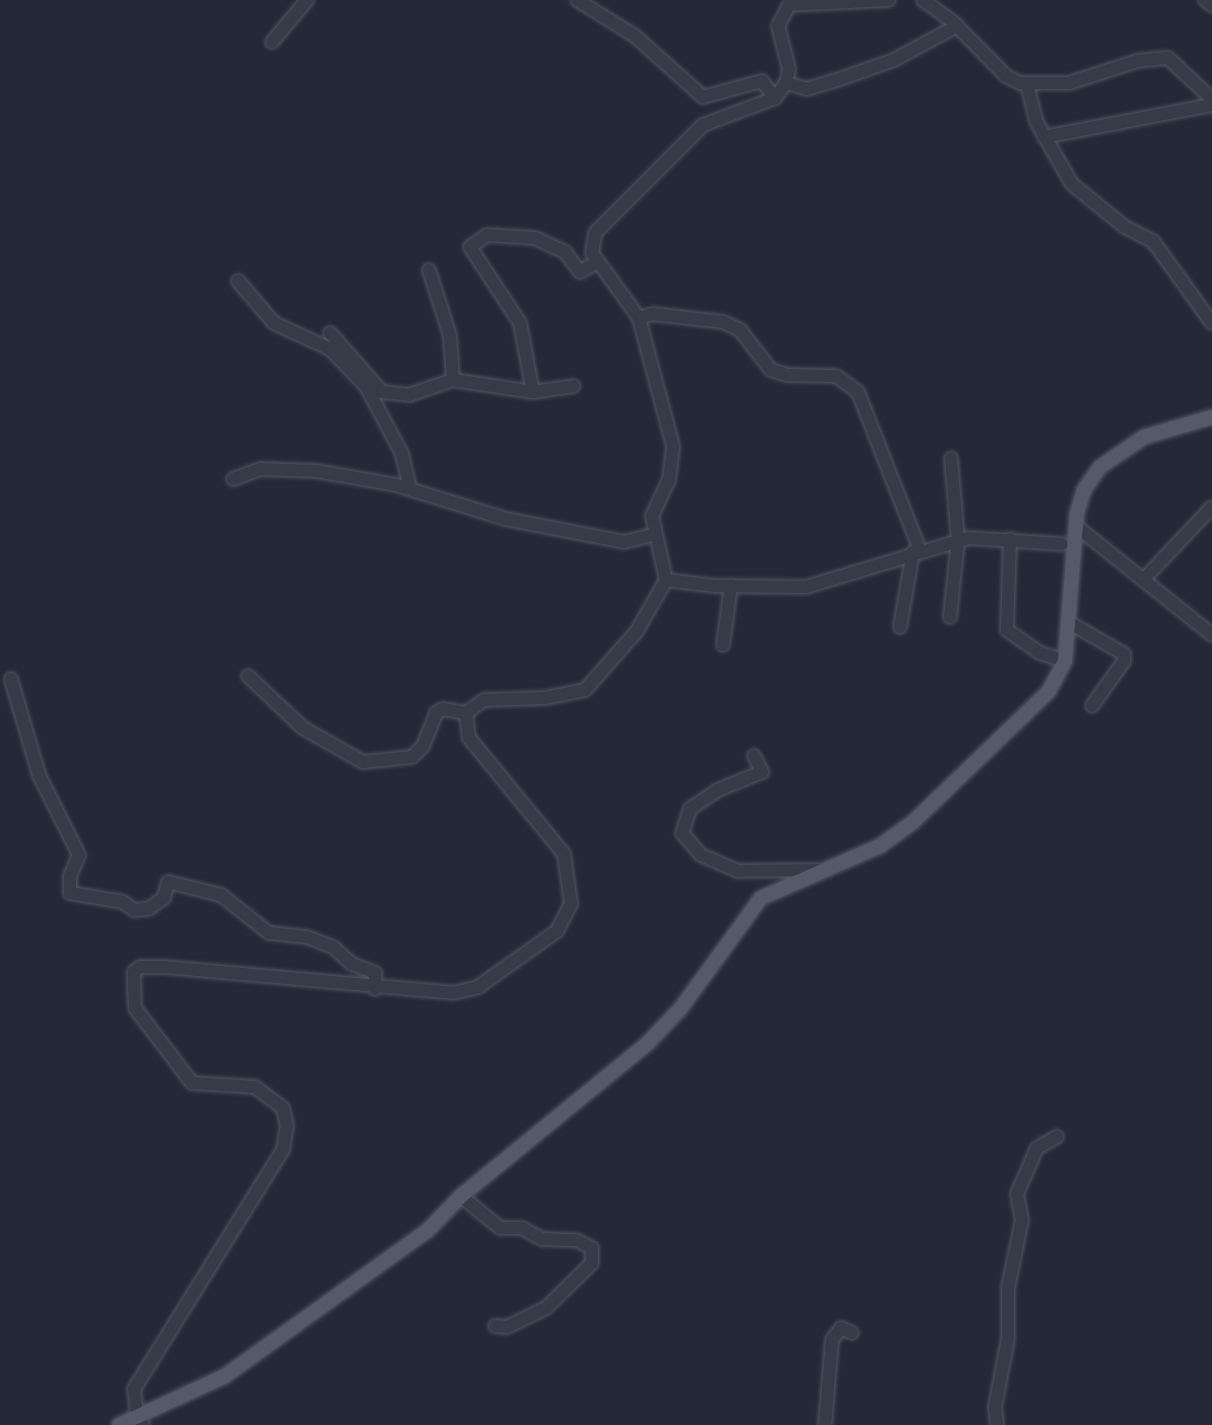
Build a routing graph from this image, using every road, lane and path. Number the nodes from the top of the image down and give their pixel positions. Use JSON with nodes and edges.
{"nodes":[{"id":1,"x":307,"y":0,"type":"edge"},
{"id":2,"x":577,"y":0,"type":"edge"},
{"id":3,"x":889,"y":0,"type":"edge"},
{"id":4,"x":923,"y":0,"type":"edge"},
{"id":5,"x":1205,"y":0,"type":"edge"},
{"id":6,"x":1212,"y":5,"type":"edge"},
{"id":7,"x":957,"y":26,"type":"junction"},
{"id":8,"x":272,"y":42,"type":"dead end"},
{"id":9,"x":786,"y":83,"type":"junction"},
{"id":10,"x":1027,"y":84,"type":"junction"},
{"id":11,"x":775,"y":97,"type":"junction"},
{"id":12,"x":1212,"y":99,"type":"edge"},
{"id":13,"x":1212,"y":105,"type":"edge"},
{"id":14,"x":1044,"y":137,"type":"junction"},
{"id":15,"x":597,"y":262,"type":"junction"},
{"id":16,"x":429,"y":270,"type":"dead end"},
{"id":17,"x":238,"y":281,"type":"dead end"},
{"id":18,"x":639,"y":317,"type":"junction"},
{"id":19,"x":1212,"y":323,"type":"edge"},
{"id":20,"x":331,"y":333,"type":"dead end"},
{"id":21,"x":453,"y":380,"type":"junction"},
{"id":22,"x":575,"y":386,"type":"dead end"},
{"id":23,"x":533,"y":392,"type":"junction"},
{"id":24,"x":1212,"y":417,"type":"edge"},
{"id":25,"x":951,"y":458,"type":"dead end"},
{"id":26,"x":233,"y":479,"type":"dead end"},
{"id":27,"x":410,"y":489,"type":"junction"},
{"id":28,"x":1212,"y":507,"type":"edge"},
{"id":29,"x":1076,"y":526,"type":"junction"},
{"id":30,"x":656,"y":534,"type":"junction"},
{"id":31,"x":1010,"y":539,"type":"junction"},
{"id":32,"x":958,"y":540,"type":"junction"},
{"id":33,"x":1062,"y":544,"type":"dead end"},
{"id":34,"x":916,"y":551,"type":"junction"},
{"id":35,"x":666,"y":580,"type":"junction"},
{"id":36,"x":1143,"y":580,"type":"junction"},
{"id":37,"x":731,"y":586,"type":"junction"},
{"id":38,"x":950,"y":617,"type":"dead end"},
{"id":39,"x":1070,"y":623,"type":"junction"},
{"id":40,"x":1209,"y":627,"type":"edge"},
{"id":41,"x":900,"y":628,"type":"dead end"},
{"id":42,"x":723,"y":645,"type":"dead end"},
{"id":43,"x":1065,"y":661,"type":"junction"},
{"id":44,"x":247,"y":676,"type":"dead end"},
{"id":45,"x":11,"y":679,"type":"dead end"},
{"id":46,"x":1092,"y":706,"type":"dead end"},
{"id":47,"x":466,"y":713,"type":"junction"},
{"id":48,"x":754,"y":756,"type":"dead end"},
{"id":49,"x":829,"y":870,"type":"junction"},
{"id":50,"x":375,"y":989,"type":"junction"},
{"id":51,"x":1057,"y":1137,"type":"dead end"},
{"id":52,"x":461,"y":1196,"type":"junction"},
{"id":53,"x":495,"y":1326,"type":"dead end"},
{"id":54,"x":852,"y":1333,"type":"dead end"},
{"id":55,"x":140,"y":1420,"type":"edge"},
{"id":56,"x":119,"y":1425,"type":"edge"},
{"id":57,"x":825,"y":1425,"type":"edge"},
{"id":58,"x":997,"y":1425,"type":"edge"}],
"edges":[{"from":1,"to":8,"type":"street"},
{"from":2,"to":11,"type":"street"},
{"from":3,"to":9,"type":"street"},
{"from":4,"to":7,"type":"street"},
{"from":5,"to":6,"type":"street"},
{"from":7,"to":9,"type":"street"},
{"from":7,"to":10,"type":"street"},
{"from":9,"to":11,"type":"street"},
{"from":10,"to":12,"type":"street"},
{"from":10,"to":14,"type":"street"},
{"from":11,"to":15,"type":"street"},
{"from":13,"to":14,"type":"street"},
{"from":14,"to":19,"type":"street"},
{"from":15,"to":18,"type":"street"},
{"from":15,"to":23,"type":"street"},
{"from":16,"to":21,"type":"street"},
{"from":17,"to":27,"type":"street"},
{"from":18,"to":30,"type":"street"},
{"from":18,"to":34,"type":"street"},
{"from":20,"to":21,"type":"street"},
{"from":21,"to":23,"type":"street"},
{"from":22,"to":23,"type":"street"},
{"from":24,"to":29,"type":"main road"},
{"from":25,"to":32,"type":"street"},
{"from":26,"to":27,"type":"street"},
{"from":27,"to":30,"type":"street"},
{"from":28,"to":36,"type":"street"},
{"from":29,"to":36,"type":"street"},
{"from":29,"to":39,"type":"main road"},
{"from":30,"to":35,"type":"street"},
{"from":31,"to":32,"type":"street"},
{"from":31,"to":33,"type":"street"},
{"from":31,"to":43,"type":"street"},
{"from":32,"to":34,"type":"street"},
{"from":32,"to":38,"type":"street"},
{"from":34,"to":37,"type":"street"},
{"from":34,"to":41,"type":"street"},
{"from":35,"to":37,"type":"street"},
{"from":35,"to":47,"type":"street"},
{"from":36,"to":40,"type":"street"},
{"from":37,"to":42,"type":"street"},
{"from":39,"to":43,"type":"main road"},
{"from":39,"to":46,"type":"street"},
{"from":43,"to":49,"type":"main road"},
{"from":44,"to":47,"type":"street"},
{"from":45,"to":50,"type":"street"},
{"from":47,"to":50,"type":"street"},
{"from":48,"to":49,"type":"street"},
{"from":49,"to":52,"type":"main road"},
{"from":50,"to":55,"type":"street"},
{"from":51,"to":58,"type":"street"},
{"from":52,"to":53,"type":"street"},
{"from":52,"to":55,"type":"main road"},
{"from":54,"to":57,"type":"street"},
{"from":55,"to":56,"type":"main road"}]}
